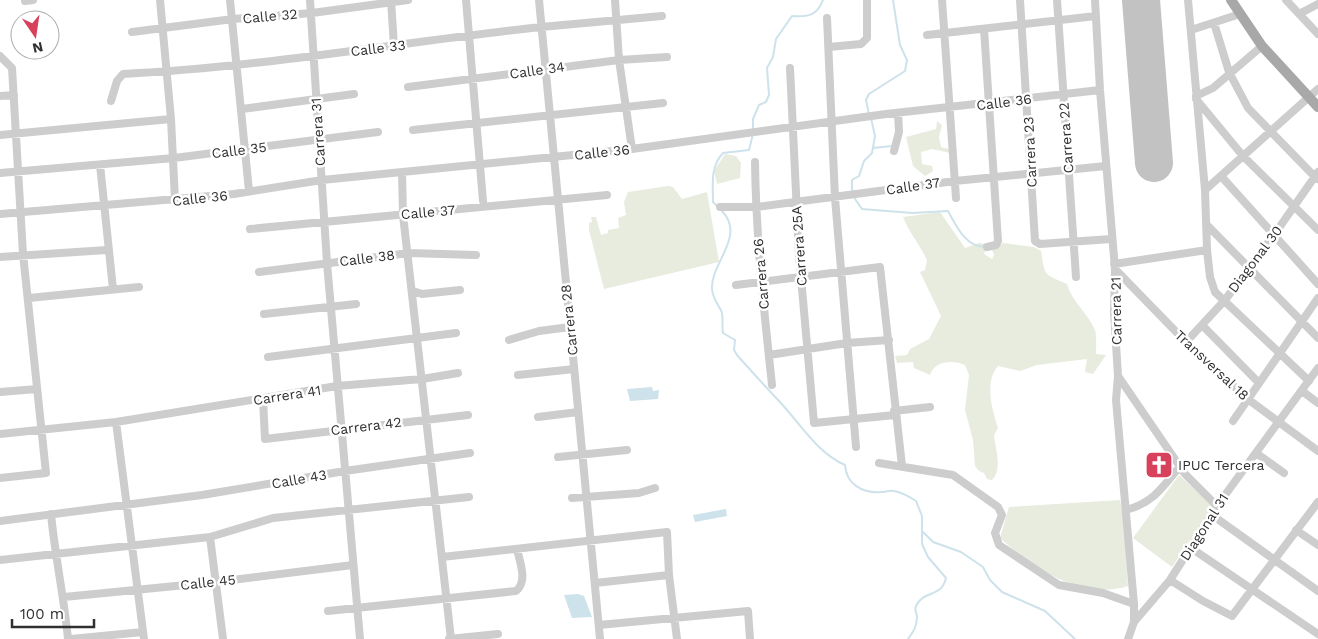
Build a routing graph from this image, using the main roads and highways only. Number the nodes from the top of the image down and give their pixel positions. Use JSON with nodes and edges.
{"nodes":[{"id":1,"x":1231,"y":0,"type":"edge"},
{"id":2,"x":1318,"y":107,"type":"edge"}],
"edges":[{"from":1,"to":2,"type":"main road"}]}
